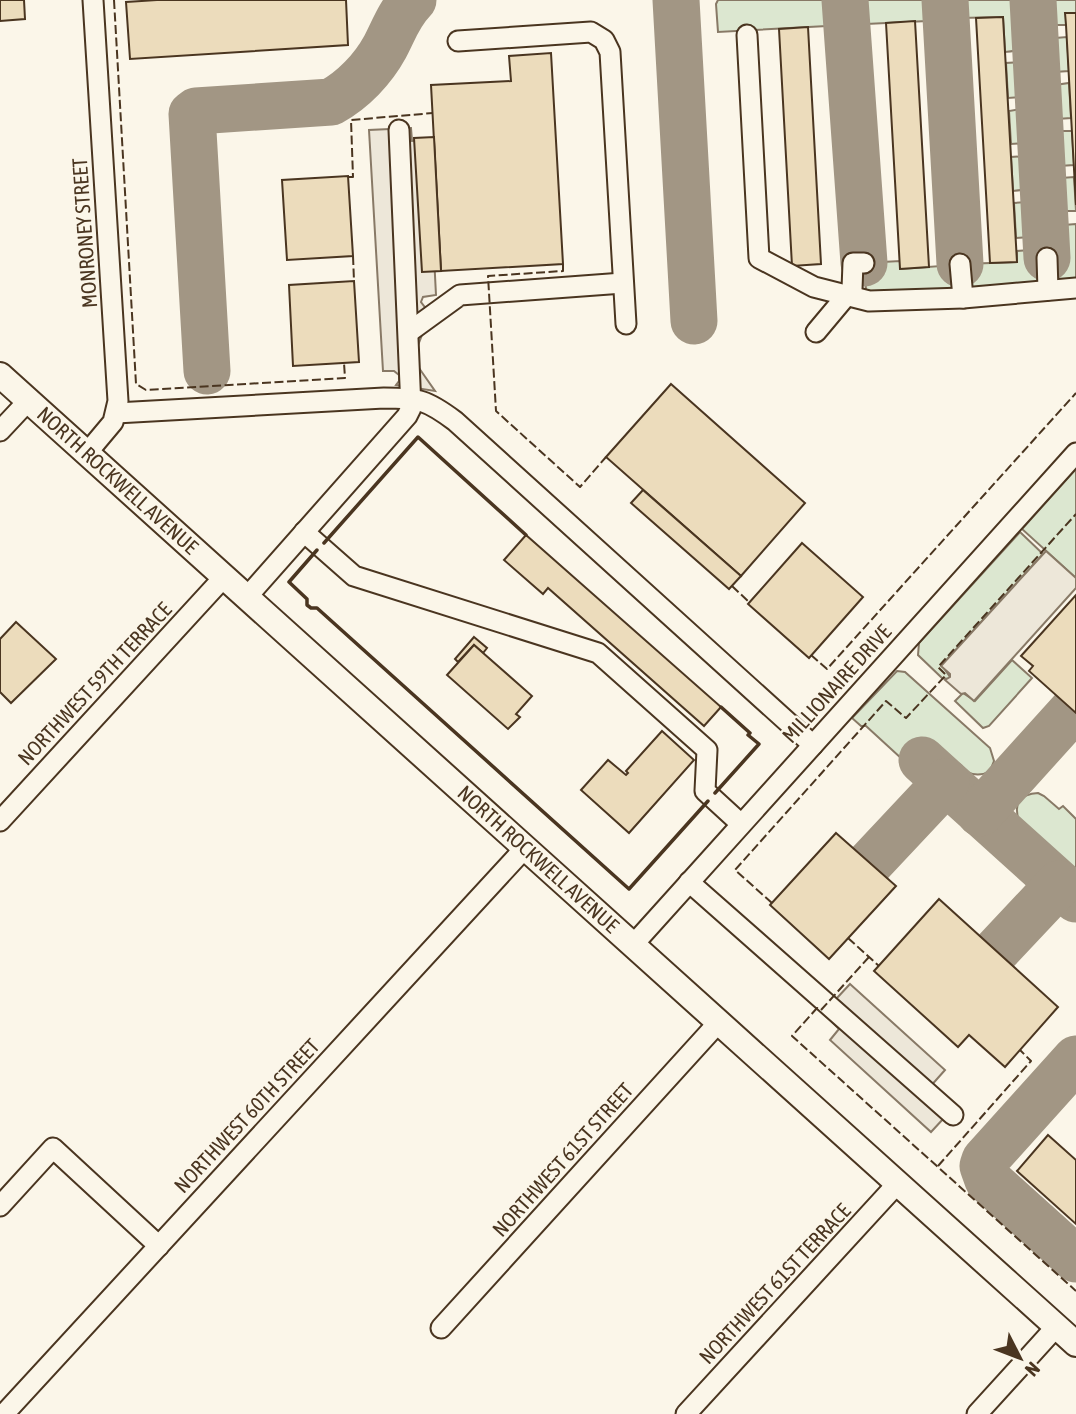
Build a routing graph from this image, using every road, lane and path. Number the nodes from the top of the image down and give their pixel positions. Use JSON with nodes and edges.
{"nodes":[{"id":1,"x":93,"y":0,"type":"edge"},
{"id":2,"x":747,"y":35,"type":"dead end"},
{"id":3,"x":458,"y":41,"type":"dead end"},
{"id":4,"x":400,"y":130,"type":"dead end"},
{"id":5,"x":1047,"y":258,"type":"dead end"},
{"id":6,"x":864,"y":263,"type":"dead end"},
{"id":7,"x":960,"y":264,"type":"dead end"},
{"id":8,"x":623,"y":283,"type":"junction"},
{"id":9,"x":1076,"y":288,"type":"edge"},
{"id":10,"x":1048,"y":290,"type":"junction"},
{"id":11,"x":846,"y":295,"type":"junction"},
{"id":12,"x":963,"y":298,"type":"junction"},
{"id":13,"x":625,"y":324,"type":"dead end"},
{"id":14,"x":409,"y":332,"type":"junction"},
{"id":15,"x":817,"y":332,"type":"dead end"},
{"id":16,"x":0,"y":374,"type":"edge"},
{"id":17,"x":413,"y":398,"type":"junction"},
{"id":18,"x":29,"y":400,"type":"junction"},
{"id":19,"x":116,"y":413,"type":"junction"},
{"id":20,"x":0,"y":431,"type":"edge"},
{"id":21,"x":87,"y":453,"type":"junction"},
{"id":22,"x":1076,"y":453,"type":"edge"},
{"id":23,"x":304,"y":532,"type":"junction"},
{"id":24,"x":224,"y":577,"type":"junction"},
{"id":25,"x":247,"y":597,"type":"junction"},
{"id":26,"x":813,"y":745,"type":"junction"},
{"id":27,"x":0,"y":821,"type":"edge"},
{"id":28,"x":741,"y":824,"type":"junction"},
{"id":29,"x":524,"y":849,"type":"junction"},
{"id":30,"x":689,"y":882,"type":"junction"},
{"id":31,"x":632,"y":946,"type":"junction"},
{"id":32,"x":718,"y":1023,"type":"junction"},
{"id":33,"x":953,"y":1115,"type":"dead end"},
{"id":34,"x":897,"y":1184,"type":"junction"},
{"id":35,"x":0,"y":1206,"type":"edge"},
{"id":36,"x":159,"y":1246,"type":"junction"},
{"id":37,"x":1056,"y":1327,"type":"junction"},
{"id":38,"x":441,"y":1328,"type":"dead end"},
{"id":39,"x":1076,"y":1344,"type":"edge"},
{"id":40,"x":4,"y":1414,"type":"edge"},
{"id":41,"x":686,"y":1414,"type":"edge"},
{"id":42,"x":977,"y":1414,"type":"edge"}],
"edges":[{"from":1,"to":19,"type":"street","name":"MONRONEY STREET"},
{"from":2,"to":11,"type":"street"},
{"from":3,"to":8,"type":"street"},
{"from":4,"to":14,"type":"street"},
{"from":5,"to":10,"type":"street"},
{"from":6,"to":11,"type":"street"},
{"from":7,"to":12,"type":"street"},
{"from":8,"to":13,"type":"street"},
{"from":8,"to":14,"type":"street"},
{"from":9,"to":10,"type":"street"},
{"from":10,"to":12,"type":"street"},
{"from":11,"to":12,"type":"street"},
{"from":11,"to":15,"type":"street"},
{"from":14,"to":17,"type":"street"},
{"from":16,"to":18,"type":"main road","name":"NORTH ROCKWELL AVENUE"},
{"from":17,"to":19,"type":"street"},
{"from":17,"to":23,"type":"street"},
{"from":17,"to":26,"type":"street"},
{"from":18,"to":20,"type":"street"},
{"from":18,"to":21,"type":"main road","name":"NORTH ROCKWELL AVENUE"},
{"from":19,"to":21,"type":"street"},
{"from":21,"to":24,"type":"main road","name":"NORTH ROCKWELL AVENUE"},
{"from":22,"to":26,"type":"street","name":"MILLIONAIRE DRIVE"},
{"from":23,"to":25,"type":"street"},
{"from":23,"to":28,"type":"street"},
{"from":24,"to":25,"type":"main road","name":"NORTH ROCKWELL AVENUE"},
{"from":24,"to":27,"type":"street","name":"NORTHWEST 59TH TERRACE"},
{"from":25,"to":29,"type":"main road","name":"NORTH ROCKWELL AVENUE"},
{"from":26,"to":28,"type":"street","name":"MILLIONAIRE DRIVE"},
{"from":28,"to":30,"type":"street","name":"MILLIONAIRE DRIVE"},
{"from":29,"to":31,"type":"main road","name":"NORTH ROCKWELL AVENUE"},
{"from":29,"to":36,"type":"street","name":"NORTHWEST 60TH STREET"},
{"from":30,"to":31,"type":"street","name":"MILLIONAIRE DRIVE"},
{"from":30,"to":33,"type":"street"},
{"from":31,"to":32,"type":"main road","name":"NORTH ROCKWELL AVENUE"},
{"from":32,"to":34,"type":"main road","name":"NORTH ROCKWELL AVENUE"},
{"from":32,"to":38,"type":"street","name":"NORTHWEST 61ST STREET"},
{"from":34,"to":37,"type":"main road","name":"NORTH ROCKWELL AVENUE"},
{"from":34,"to":41,"type":"street","name":"NORTHWEST 61ST TERRACE"},
{"from":35,"to":36,"type":"street"},
{"from":36,"to":40,"type":"street","name":"NORTHWEST 60TH STREET"},
{"from":37,"to":39,"type":"main road","name":"NORTH ROCKWELL AVENUE"},
{"from":37,"to":42,"type":"street"}]}
